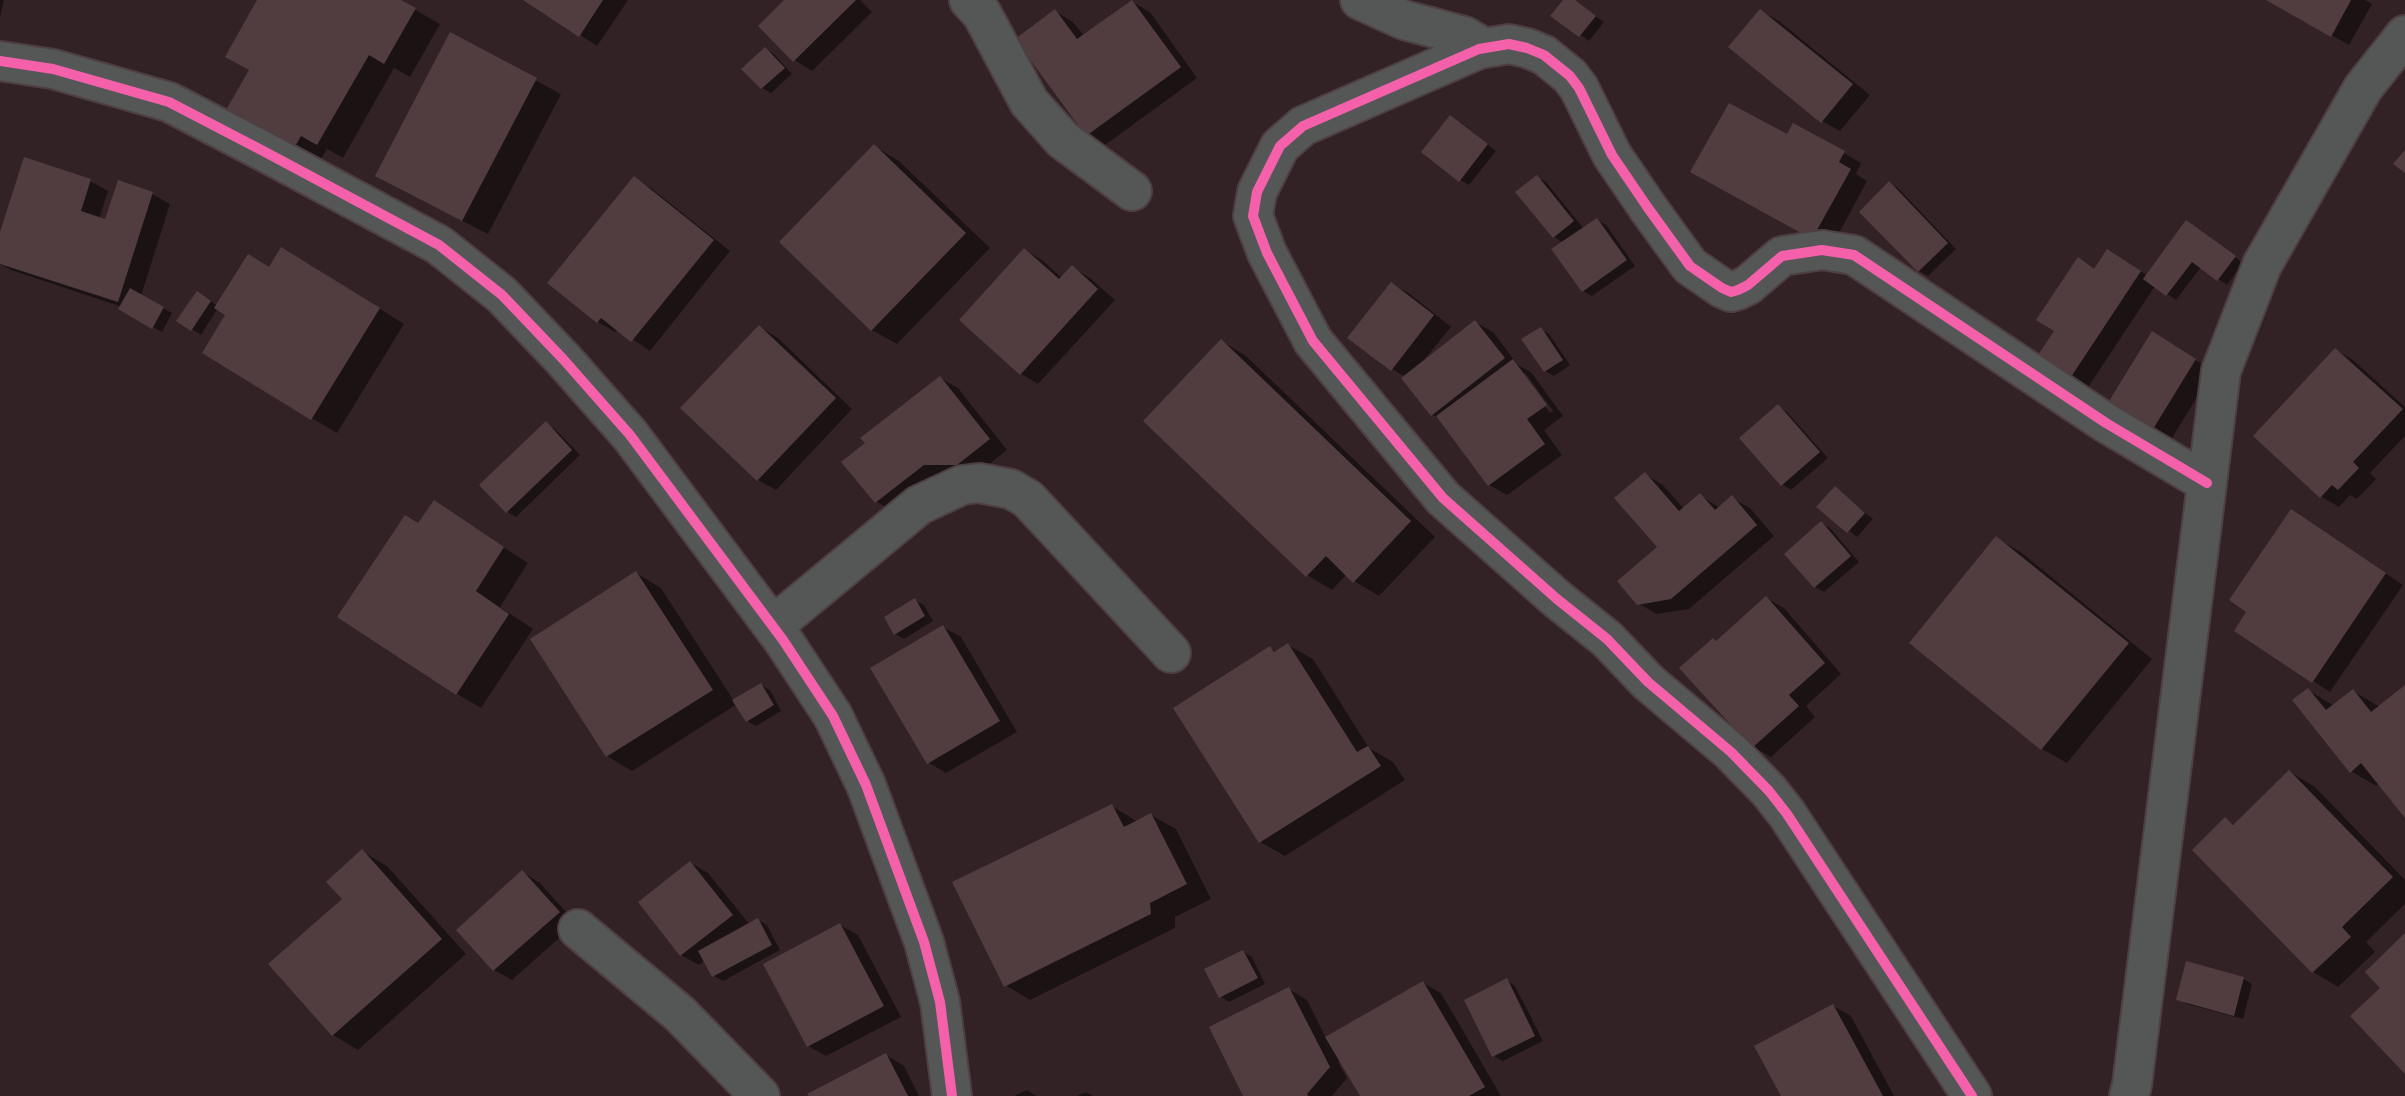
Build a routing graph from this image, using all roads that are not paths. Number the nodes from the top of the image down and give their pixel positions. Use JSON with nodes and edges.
{"nodes":[{"id":1,"x":969,"y":0,"type":"edge"},
{"id":2,"x":1360,"y":0,"type":"edge"},
{"id":3,"x":2405,"y":35,"type":"edge"},
{"id":4,"x":1479,"y":49,"type":"junction"},
{"id":5,"x":0,"y":61,"type":"edge"},
{"id":6,"x":1132,"y":191,"type":"dead end"},
{"id":7,"x":2207,"y":483,"type":"junction"},
{"id":8,"x":773,"y":626,"type":"junction"},
{"id":9,"x":1171,"y":653,"type":"dead end"},
{"id":10,"x":578,"y":929,"type":"dead end"},
{"id":11,"x":761,"y":1096,"type":"edge"},
{"id":12,"x":952,"y":1096,"type":"edge"},
{"id":13,"x":1972,"y":1096,"type":"edge"},
{"id":14,"x":2129,"y":1096,"type":"edge"}],
"edges":[{"from":1,"to":6,"type":"street"},
{"from":2,"to":4,"type":"street"},
{"from":3,"to":7,"type":"street"},
{"from":4,"to":7,"type":"street"},
{"from":4,"to":13,"type":"street"},
{"from":5,"to":8,"type":"street"},
{"from":7,"to":14,"type":"street"},
{"from":8,"to":9,"type":"street"},
{"from":8,"to":12,"type":"street"},
{"from":10,"to":11,"type":"street"}]}
